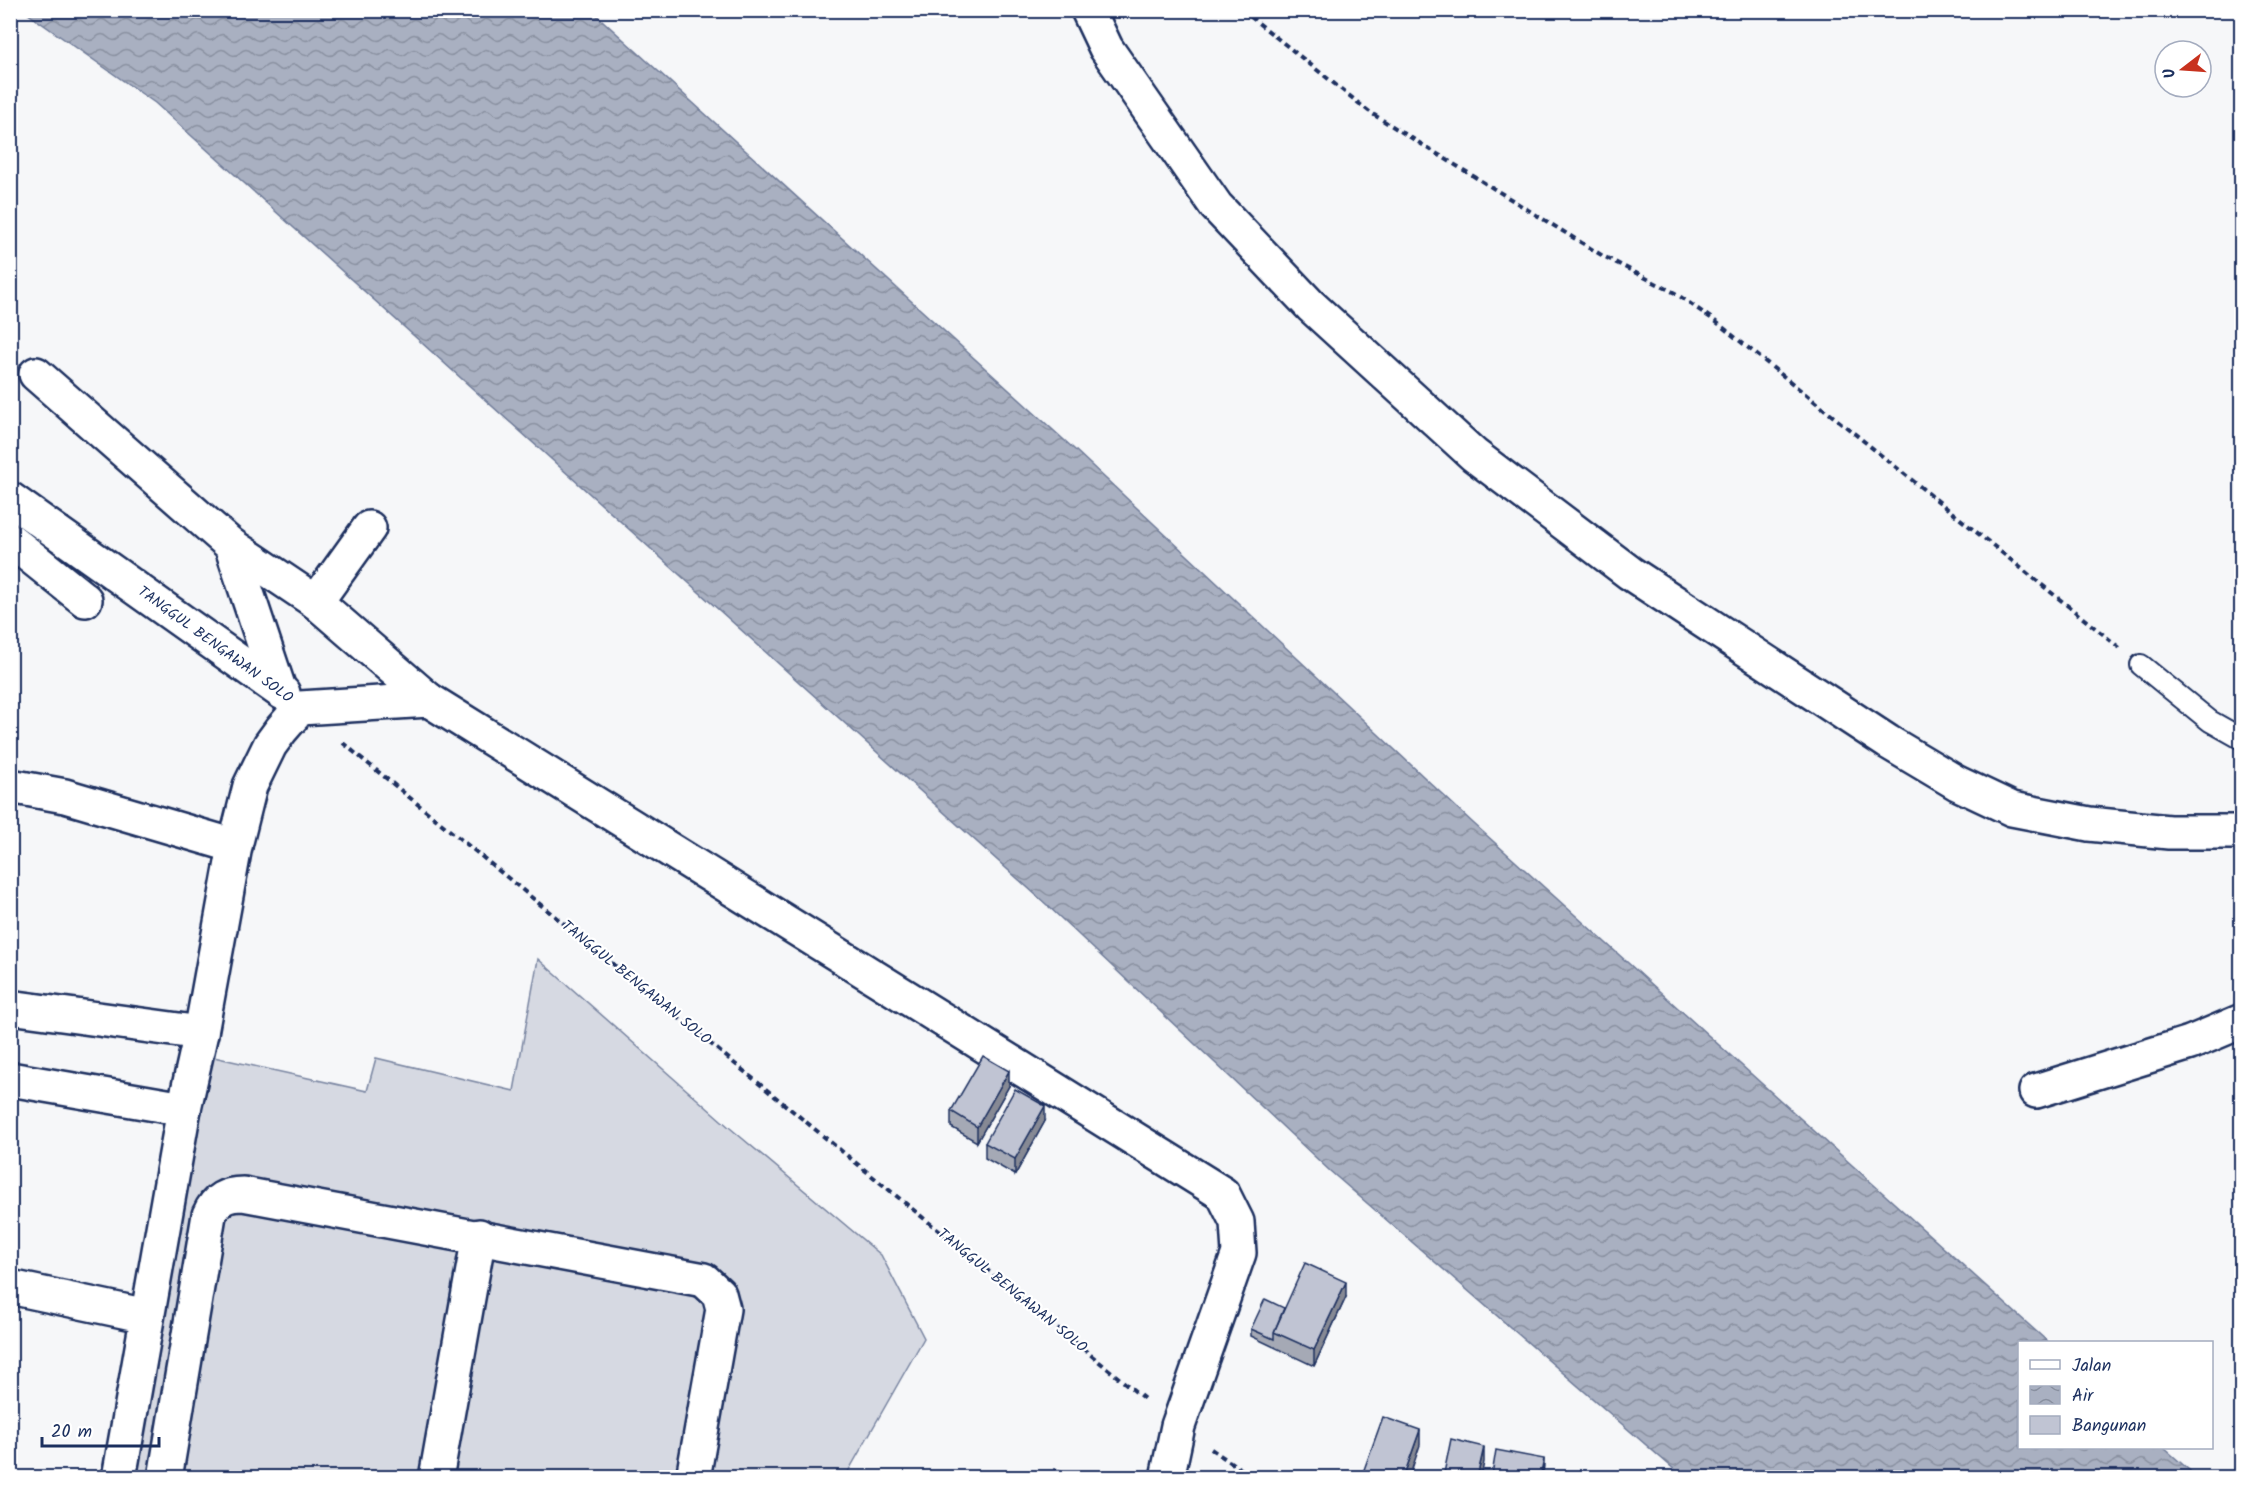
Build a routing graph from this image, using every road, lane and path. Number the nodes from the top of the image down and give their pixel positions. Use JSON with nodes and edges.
{"nodes":[{"id":1,"x":1088,"y":10,"type":"edge"},
{"id":2,"x":1242,"y":10,"type":"edge"},
{"id":3,"x":36,"y":374,"type":"dead end"},
{"id":4,"x":10,"y":500,"type":"edge"},
{"id":5,"x":369,"y":528,"type":"dead end"},
{"id":6,"x":10,"y":540,"type":"edge"},
{"id":7,"x":231,"y":545,"type":"junction"},
{"id":8,"x":85,"y":600,"type":"dead end"},
{"id":9,"x":316,"y":602,"type":"junction"},
{"id":10,"x":2141,"y":665,"type":"joint"},
{"id":11,"x":290,"y":699,"type":"junction"},
{"id":12,"x":429,"y":700,"type":"junction"},
{"id":13,"x":2241,"y":739,"type":"edge"},
{"id":14,"x":10,"y":786,"type":"edge"},
{"id":15,"x":2241,"y":832,"type":"edge"},
{"id":16,"x":235,"y":846,"type":"junction"},
{"id":17,"x":10,"y":1007,"type":"edge"},
{"id":18,"x":2241,"y":1021,"type":"edge"},
{"id":19,"x":201,"y":1033,"type":"junction"},
{"id":20,"x":10,"y":1079,"type":"edge"},
{"id":21,"x":2036,"y":1091,"type":"dead end"},
{"id":22,"x":184,"y":1109,"type":"junction"},
{"id":23,"x":479,"y":1236,"type":"junction"},
{"id":24,"x":10,"y":1287,"type":"edge"},
{"id":25,"x":147,"y":1316,"type":"junction"},
{"id":26,"x":1178,"y":1426,"type":"junction"},
{"id":27,"x":119,"y":1478,"type":"edge"},
{"id":28,"x":165,"y":1478,"type":"edge"},
{"id":29,"x":436,"y":1478,"type":"edge"},
{"id":30,"x":693,"y":1478,"type":"edge"},
{"id":31,"x":1167,"y":1478,"type":"edge"},
{"id":32,"x":1254,"y":1478,"type":"edge"}],
"edges":[{"from":1,"to":15,"type":"street"},
{"from":2,"to":10,"type":"path"},
{"from":3,"to":7,"type":"street"},
{"from":4,"to":11,"type":"street","name":"TANGGUL BENGAWAN SOLO"},
{"from":5,"to":9,"type":"street"},
{"from":6,"to":8,"type":"street"},
{"from":7,"to":9,"type":"street"},
{"from":7,"to":11,"type":"street"},
{"from":9,"to":12,"type":"street"},
{"from":10,"to":13,"type":"lane"},
{"from":11,"to":12,"type":"street"},
{"from":11,"to":16,"type":"street"},
{"from":11,"to":26,"type":"path","name":"TANGGUL BENGAWAN SOLO"},
{"from":12,"to":26,"type":"street"},
{"from":14,"to":16,"type":"street"},
{"from":16,"to":19,"type":"street"},
{"from":17,"to":19,"type":"street"},
{"from":18,"to":21,"type":"street"},
{"from":19,"to":22,"type":"street"},
{"from":20,"to":22,"type":"street"},
{"from":22,"to":25,"type":"street"},
{"from":23,"to":28,"type":"street"},
{"from":23,"to":29,"type":"street"},
{"from":23,"to":30,"type":"street"},
{"from":24,"to":25,"type":"street"},
{"from":25,"to":27,"type":"street"},
{"from":26,"to":31,"type":"street"},
{"from":26,"to":32,"type":"path","name":"TANGGUL BENGAWAN SOLO"}]}
